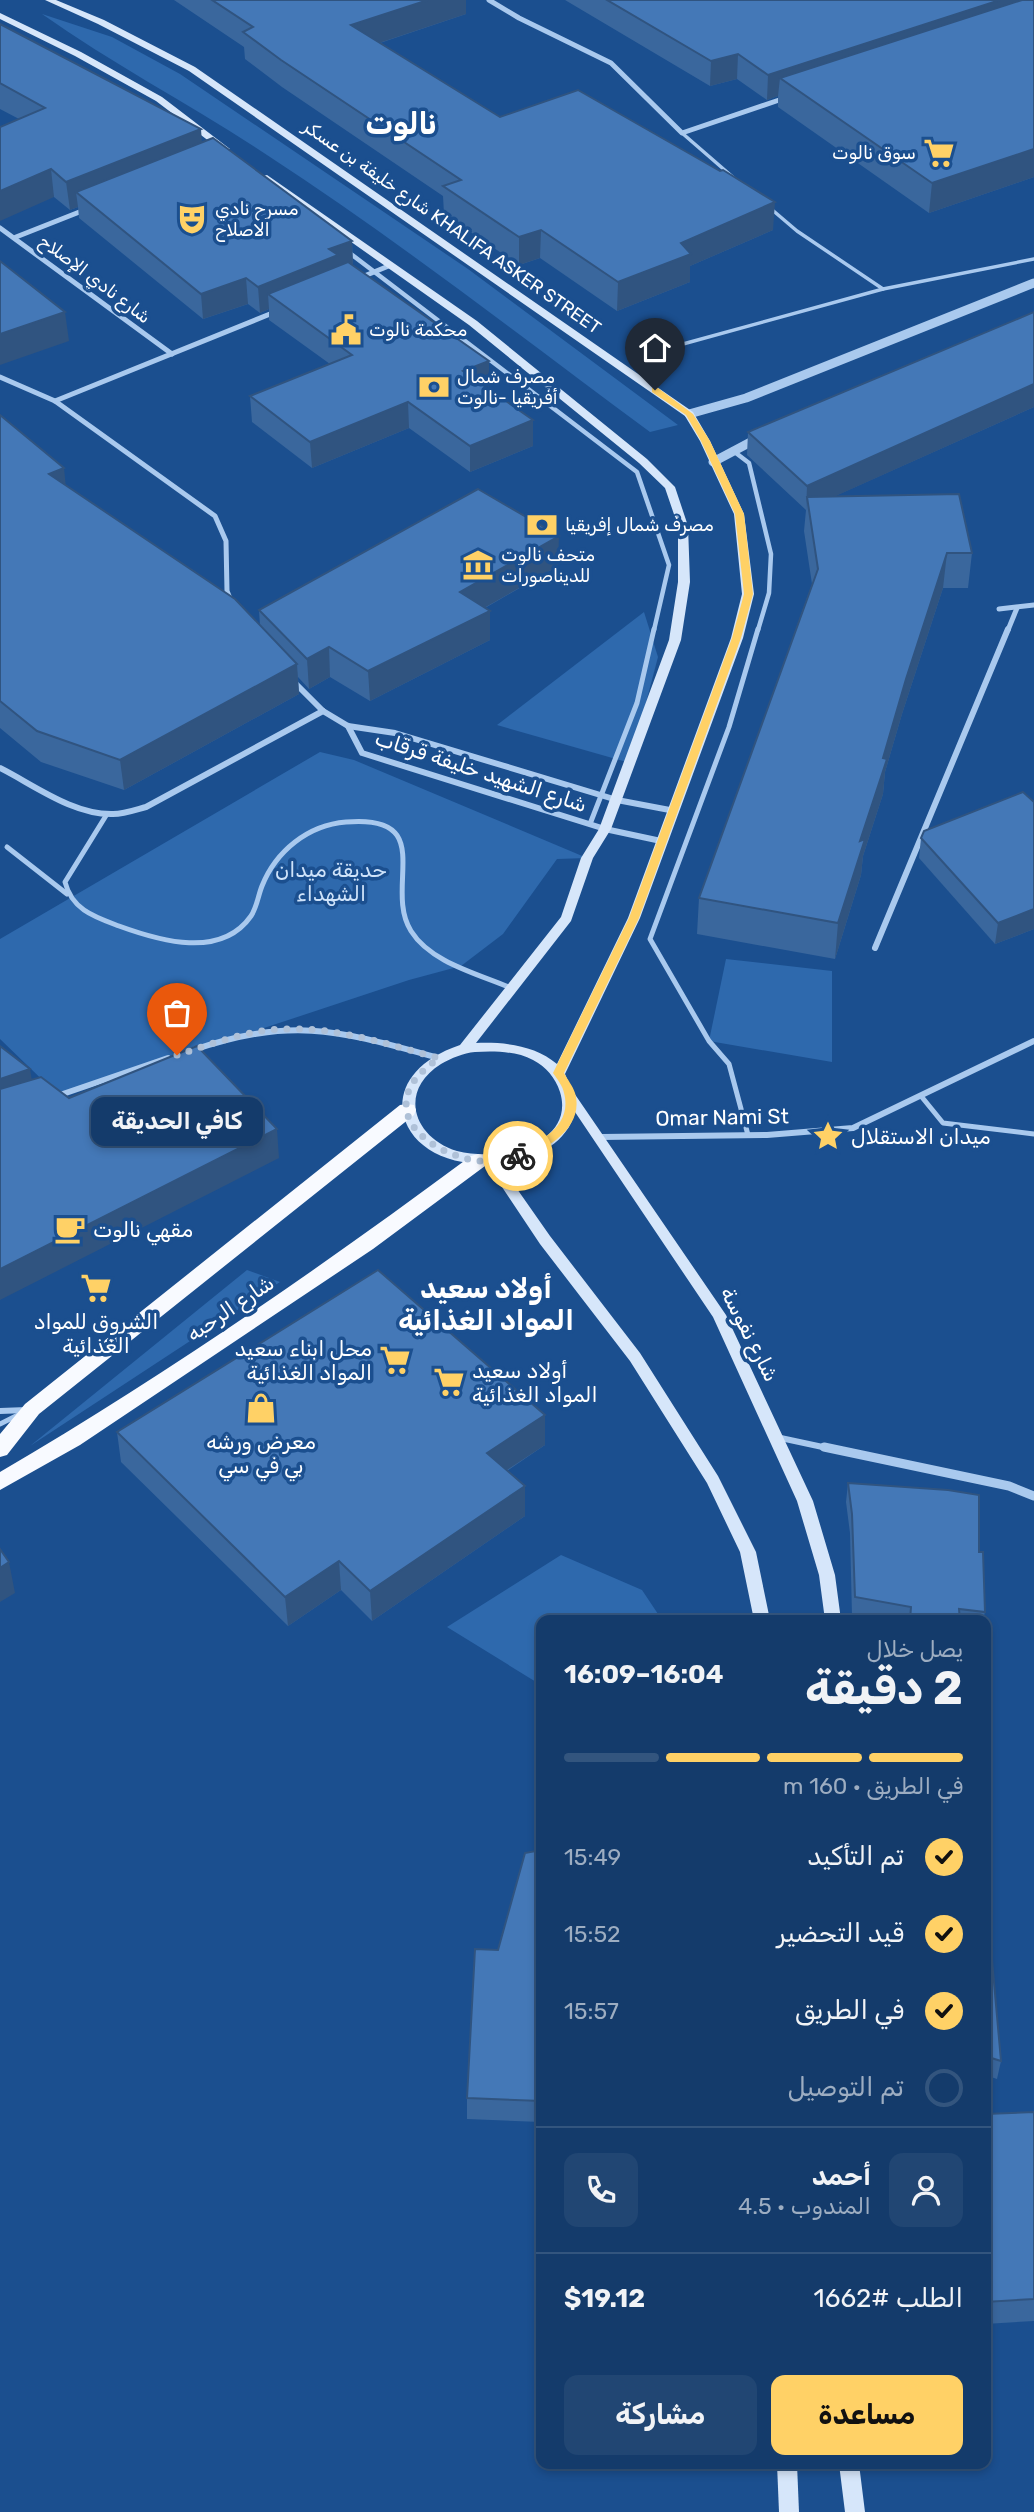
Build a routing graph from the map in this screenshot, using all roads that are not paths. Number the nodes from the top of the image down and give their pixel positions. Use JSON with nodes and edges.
{"nodes":[{"id":1,"x":49,"y":0,"type":"edge"},
{"id":2,"x":489,"y":0,"type":"edge"},
{"id":3,"x":0,"y":16,"type":"edge"},
{"id":4,"x":798,"y":94,"type":"edge"},
{"id":5,"x":682,"y":133,"type":"junction"},
{"id":6,"x":240,"y":159,"type":"edge"},
{"id":7,"x":250,"y":167,"type":"edge"},
{"id":8,"x":738,"y":182,"type":"edge"},
{"id":9,"x":768,"y":206,"type":"edge"},
{"id":10,"x":92,"y":207,"type":"edge"},
{"id":11,"x":0,"y":228,"type":"edge"},
{"id":12,"x":16,"y":237,"type":"junction"},
{"id":13,"x":342,"y":247,"type":"edge"},
{"id":14,"x":1034,"y":259,"type":"edge"},
{"id":15,"x":391,"y":265,"type":"junction"},
{"id":16,"x":374,"y":272,"type":"junction"},
{"id":17,"x":349,"y":282,"type":"edge"},
{"id":18,"x":1034,"y":284,"type":"edge"},
{"id":19,"x":883,"y":289,"type":"junction"},
{"id":20,"x":286,"y":308,"type":"edge"},
{"id":21,"x":683,"y":344,"type":"dead end"},
{"id":22,"x":172,"y":354,"type":"junction"},
{"id":23,"x":0,"y":377,"type":"edge"},
{"id":24,"x":55,"y":401,"type":"junction"},
{"id":25,"x":689,"y":414,"type":"junction"},
{"id":26,"x":774,"y":431,"type":"edge"},
{"id":27,"x":732,"y":450,"type":"junction"},
{"id":28,"x":713,"y":462,"type":"junction"},
{"id":29,"x":1034,"y":605,"type":"edge"},
{"id":30,"x":1017,"y":608,"type":"junction"},
{"id":31,"x":999,"y":609,"type":"dead end"},
{"id":32,"x":235,"y":610,"type":"edge"},
{"id":33,"x":288,"y":675,"type":"edge"},
{"id":34,"x":323,"y":711,"type":"junction"},
{"id":35,"x":348,"y":726,"type":"junction"},
{"id":36,"x":0,"y":768,"type":"edge"},
{"id":37,"x":601,"y":795,"type":"junction"},
{"id":38,"x":617,"y":800,"type":"junction"},
{"id":39,"x":675,"y":811,"type":"junction"},
{"id":40,"x":107,"y":814,"type":"junction"},
{"id":41,"x":590,"y":824,"type":"junction"},
{"id":42,"x":605,"y":829,"type":"junction"},
{"id":43,"x":662,"y":841,"type":"junction"},
{"id":44,"x":7,"y":846,"type":"dead end"},
{"id":45,"x":67,"y":894,"type":"junction"},
{"id":46,"x":875,"y":948,"type":"dead end"},
{"id":47,"x":511,"y":988,"type":"junction"},
{"id":48,"x":1034,"y":1041,"type":"edge"},
{"id":49,"x":464,"y":1049,"type":"junction"},
{"id":50,"x":186,"y":1052,"type":"edge"},
{"id":51,"x":174,"y":1057,"type":"edge"},
{"id":52,"x":439,"y":1058,"type":"junction"},
{"id":53,"x":559,"y":1073,"type":"junction"},
{"id":54,"x":570,"y":1094,"type":"junction"},
{"id":55,"x":921,"y":1096,"type":"junction"},
{"id":56,"x":47,"y":1100,"type":"edge"},
{"id":57,"x":407,"y":1110,"type":"junction"},
{"id":58,"x":1034,"y":1134,"type":"edge"},
{"id":59,"x":748,"y":1135,"type":"junction"},
{"id":60,"x":601,"y":1137,"type":"junction"},
{"id":61,"x":484,"y":1161,"type":"junction"},
{"id":62,"x":32,"y":1409,"type":"junction"},
{"id":63,"x":0,"y":1411,"type":"edge"},
{"id":64,"x":0,"y":1424,"type":"edge"},
{"id":65,"x":775,"y":1437,"type":"junction"},
{"id":66,"x":0,"y":1449,"type":"edge"},
{"id":67,"x":0,"y":1482,"type":"edge"},
{"id":68,"x":1034,"y":1496,"type":"edge"},
{"id":69,"x":761,"y":1615,"type":"edge"},
{"id":70,"x":832,"y":1615,"type":"edge"},
{"id":71,"x":787,"y":2469,"type":"edge"},
{"id":72,"x":850,"y":2469,"type":"edge"},
{"id":73,"x":789,"y":2512,"type":"edge"},
{"id":74,"x":855,"y":2512,"type":"edge"}],
"edges":[{"from":1,"to":25,"type":"main road","name":"شارع خليفة بن عسكر KHALIFA ASKER STREET"},
{"from":2,"to":5,"type":"street"},
{"from":3,"to":6,"type":"main road"},
{"from":4,"to":5,"type":"street"},
{"from":5,"to":8,"type":"lane"},
{"from":7,"to":15,"type":"main road"},
{"from":9,"to":19,"type":"lane"},
{"from":10,"to":12,"type":"street"},
{"from":11,"to":12,"type":"street","name":"شارع نادي الإصلاح"},
{"from":12,"to":22,"type":"street","name":"شارع نادي الإصلاح"},
{"from":13,"to":16,"type":"street"},
{"from":14,"to":19,"type":"lane"},
{"from":15,"to":16,"type":"street"},
{"from":15,"to":38,"type":"main road"},
{"from":16,"to":17,"type":"street"},
{"from":16,"to":37,"type":"street"},
{"from":18,"to":25,"type":"street"},
{"from":19,"to":21,"type":"lane"},
{"from":20,"to":22,"type":"street"},
{"from":22,"to":24,"type":"street"},
{"from":23,"to":24,"type":"street"},
{"from":24,"to":32,"type":"street"},
{"from":25,"to":28,"type":"main road","name":"شارع خليفة بن عسكر KHALIFA ASKER STREET"},
{"from":26,"to":27,"type":"street"},
{"from":27,"to":28,"type":"street"},
{"from":27,"to":59,"type":"street"},
{"from":28,"to":39,"type":"main road","name":"شارع خليفة بن عسكر KHALIFA ASKER STREET"},
{"from":29,"to":30,"type":"street"},
{"from":30,"to":31,"type":"street"},
{"from":30,"to":46,"type":"street"},
{"from":33,"to":34,"type":"street"},
{"from":34,"to":35,"type":"street"},
{"from":34,"to":40,"type":"street"},
{"from":35,"to":37,"type":"street","name":"شارع الشهيد خليفة قرقاب"},
{"from":35,"to":41,"type":"street","name":"شارع الشهيد خليفة قرقاب"},
{"from":36,"to":40,"type":"street"},
{"from":37,"to":38,"type":"street","name":"شارع الشهيد خليفة قرقاب"},
{"from":37,"to":41,"type":"street"},
{"from":38,"to":39,"type":"street","name":"شارع الشهيد خليفة قرقاب"},
{"from":38,"to":42,"type":"main road"},
{"from":39,"to":43,"type":"main road","name":"شارع خليفة بن عسكر KHALIFA ASKER STREET"},
{"from":40,"to":45,"type":"street"},
{"from":41,"to":42,"type":"street","name":"شارع الشهيد خليفة قرقاب"},
{"from":42,"to":43,"type":"street","name":"شارع الشهيد خليفة قرقاب"},
{"from":42,"to":47,"type":"main road"},
{"from":43,"to":53,"type":"main road","name":"شارع خليفة بن عسكر KHALIFA ASKER STREET"},
{"from":44,"to":45,"type":"street"},
{"from":45,"to":47,"type":"street"},
{"from":47,"to":49,"type":"main road"},
{"from":48,"to":55,"type":"street","name":"Omar Nami St"},
{"from":49,"to":52,"type":"main road"},
{"from":49,"to":53,"type":"main road"},
{"from":50,"to":52,"type":"street"},
{"from":51,"to":56,"type":"street"},
{"from":52,"to":57,"type":"main road"},
{"from":53,"to":54,"type":"main road"},
{"from":54,"to":60,"type":"main road","name":"شارع نفوسة"},
{"from":54,"to":61,"type":"main road"},
{"from":55,"to":58,"type":"street"},
{"from":55,"to":59,"type":"street","name":"Omar Nami St"},
{"from":57,"to":61,"type":"main road"},
{"from":57,"to":62,"type":"highway","name":"شارع الرحبه"},
{"from":59,"to":60,"type":"street","name":"Omar Nami St"},
{"from":60,"to":65,"type":"main road","name":"شارع نفوسة"},
{"from":61,"to":67,"type":"highway","name":"شارع الرحبه"},
{"from":61,"to":69,"type":"main road"},
{"from":62,"to":63,"type":"street"},
{"from":62,"to":64,"type":"street"},
{"from":62,"to":66,"type":"highway","name":"شارع الرحبه"},
{"from":65,"to":68,"type":"street"},
{"from":65,"to":70,"type":"main road","name":"شارع نفوسة"},
{"from":71,"to":73,"type":"main road"},
{"from":72,"to":74,"type":"main road"}]}
